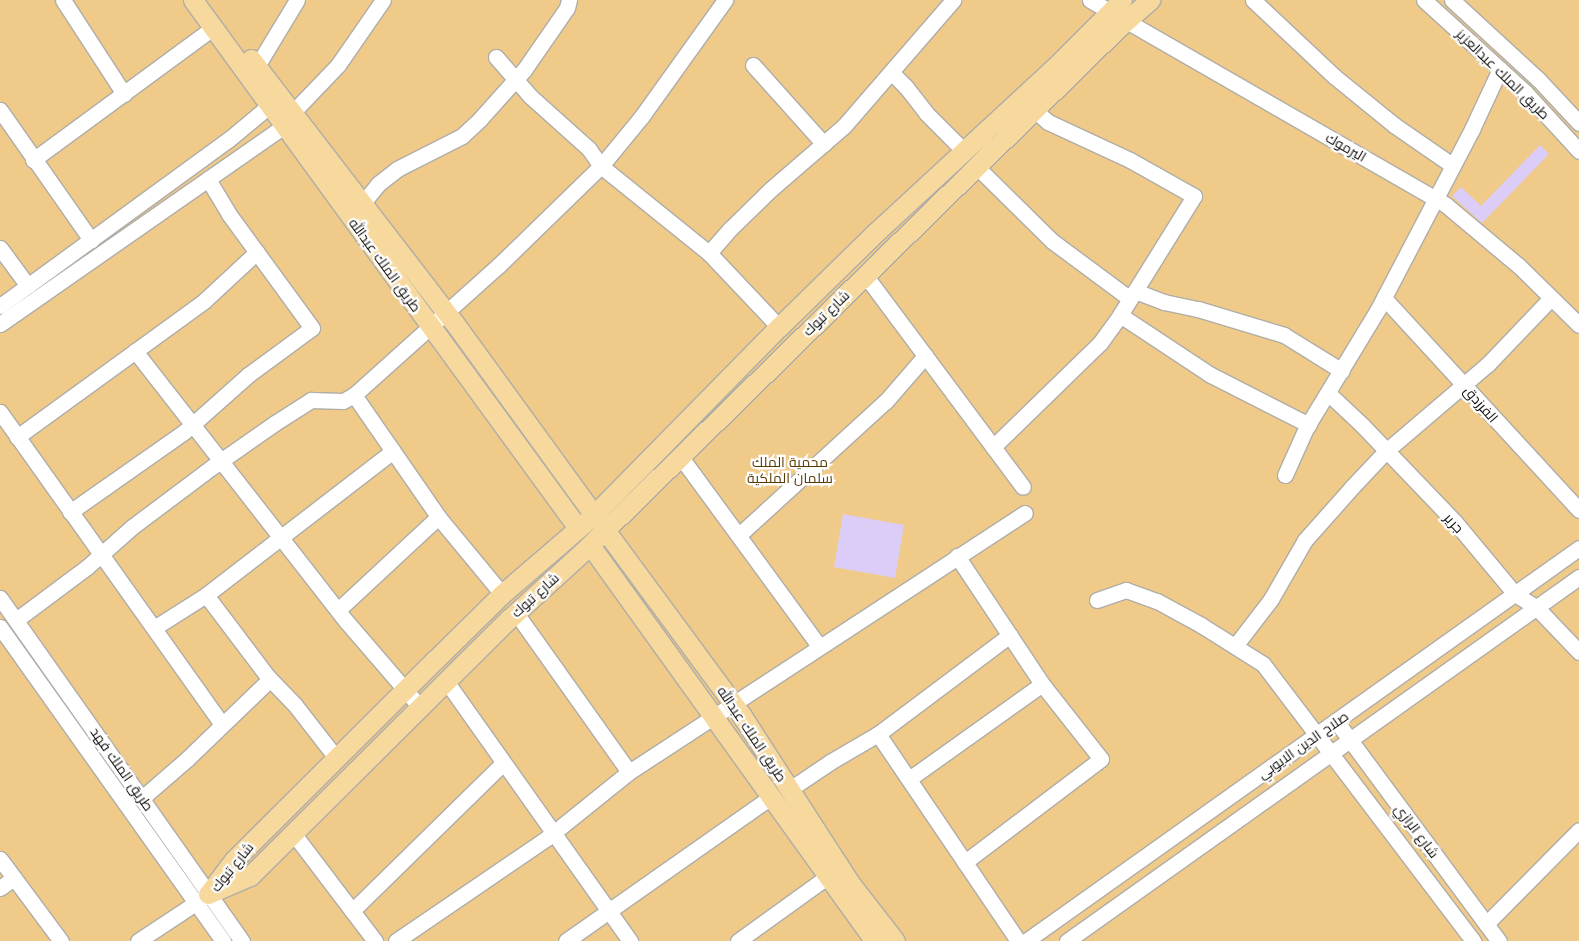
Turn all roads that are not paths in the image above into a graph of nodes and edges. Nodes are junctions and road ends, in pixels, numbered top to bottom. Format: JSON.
{"nodes":[{"id":1,"x":63,"y":0,"type":"edge"},
{"id":2,"x":193,"y":0,"type":"edge"},
{"id":3,"x":207,"y":0,"type":"edge"},
{"id":4,"x":297,"y":0,"type":"edge"},
{"id":5,"x":383,"y":0,"type":"edge"},
{"id":6,"x":569,"y":0,"type":"edge"},
{"id":7,"x":725,"y":0,"type":"edge"},
{"id":8,"x":953,"y":0,"type":"edge"},
{"id":9,"x":1090,"y":0,"type":"edge"},
{"id":10,"x":1150,"y":0,"type":"edge"},
{"id":11,"x":1253,"y":0,"type":"edge"},
{"id":12,"x":1424,"y":0,"type":"edge"},
{"id":13,"x":1452,"y":0,"type":"edge"},
{"id":14,"x":1116,"y":6,"type":"edge"},
{"id":15,"x":1127,"y":20,"type":"junction"},
{"id":16,"x":214,"y":27,"type":"junction"},
{"id":17,"x":496,"y":57,"type":"dead end"},
{"id":18,"x":753,"y":65,"type":"dead end"},
{"id":19,"x":256,"y":66,"type":"junction"},
{"id":20,"x":1500,"y":69,"type":"junction"},
{"id":21,"x":891,"y":72,"type":"junction"},
{"id":22,"x":515,"y":80,"type":"junction"},
{"id":23,"x":124,"y":94,"type":"junction"},
{"id":24,"x":269,"y":106,"type":"junction"},
{"id":25,"x":0,"y":110,"type":"edge"},
{"id":26,"x":1034,"y":110,"type":"junction"},
{"id":27,"x":288,"y":120,"type":"junction"},
{"id":28,"x":1579,"y":123,"type":"edge"},
{"id":29,"x":824,"y":144,"type":"junction"},
{"id":30,"x":1579,"y":151,"type":"edge"},
{"id":31,"x":965,"y":152,"type":"junction"},
{"id":32,"x":33,"y":160,"type":"junction"},
{"id":33,"x":1452,"y":165,"type":"junction"},
{"id":34,"x":601,"y":166,"type":"junction"},
{"id":35,"x":978,"y":167,"type":"junction"},
{"id":36,"x":208,"y":179,"type":"junction"},
{"id":37,"x":1434,"y":198,"type":"junction"},
{"id":38,"x":362,"y":204,"type":"junction"},
{"id":39,"x":91,"y":240,"type":"junction"},
{"id":40,"x":0,"y":248,"type":"edge"},
{"id":41,"x":257,"y":252,"type":"junction"},
{"id":42,"x":709,"y":253,"type":"junction"},
{"id":43,"x":865,"y":275,"type":"junction"},
{"id":44,"x":28,"y":286,"type":"junction"},
{"id":45,"x":1133,"y":295,"type":"junction"},
{"id":46,"x":1384,"y":298,"type":"junction"},
{"id":47,"x":1551,"y":298,"type":"junction"},
{"id":48,"x":0,"y":306,"type":"edge"},
{"id":49,"x":447,"y":313,"type":"junction"},
{"id":50,"x":1120,"y":316,"type":"junction"},
{"id":51,"x":0,"y":324,"type":"edge"},
{"id":52,"x":1579,"y":325,"type":"edge"},
{"id":53,"x":430,"y":326,"type":"junction"},
{"id":54,"x":779,"y":327,"type":"junction"},
{"id":55,"x":135,"y":351,"type":"junction"},
{"id":56,"x":925,"y":356,"type":"junction"},
{"id":57,"x":1342,"y":371,"type":"junction"},
{"id":58,"x":1465,"y":384,"type":"junction"},
{"id":59,"x":1329,"y":394,"type":"junction"},
{"id":60,"x":354,"y":395,"type":"junction"},
{"id":61,"x":0,"y":412,"type":"edge"},
{"id":62,"x":192,"y":424,"type":"junction"},
{"id":63,"x":1308,"y":425,"type":"junction"},
{"id":64,"x":17,"y":437,"type":"junction"},
{"id":65,"x":993,"y":446,"type":"junction"},
{"id":66,"x":393,"y":451,"type":"junction"},
{"id":67,"x":1386,"y":451,"type":"junction"},
{"id":68,"x":680,"y":456,"type":"junction"},
{"id":69,"x":220,"y":461,"type":"junction"},
{"id":70,"x":1285,"y":475,"type":"dead end"},
{"id":71,"x":1023,"y":487,"type":"dead end"},
{"id":72,"x":1579,"y":510,"type":"edge"},
{"id":73,"x":70,"y":512,"type":"junction"},
{"id":74,"x":1025,"y":513,"type":"dead end"},
{"id":75,"x":438,"y":517,"type":"junction"},
{"id":76,"x":600,"y":523,"type":"junction"},
{"id":77,"x":578,"y":528,"type":"junction"},
{"id":78,"x":739,"y":535,"type":"junction"},
{"id":79,"x":282,"y":538,"type":"junction"},
{"id":80,"x":590,"y":545,"type":"junction"},
{"id":81,"x":1579,"y":548,"type":"edge"},
{"id":82,"x":101,"y":554,"type":"junction"},
{"id":83,"x":956,"y":556,"type":"junction"},
{"id":84,"x":1579,"y":577,"type":"edge"},
{"id":85,"x":206,"y":594,"type":"junction"},
{"id":86,"x":502,"y":594,"type":"junction"},
{"id":87,"x":1515,"y":594,"type":"junction"},
{"id":88,"x":0,"y":598,"type":"edge"},
{"id":89,"x":1097,"y":600,"type":"dead end"},
{"id":90,"x":1537,"y":608,"type":"junction"},
{"id":91,"x":338,"y":610,"type":"junction"},
{"id":92,"x":516,"y":613,"type":"junction"},
{"id":93,"x":16,"y":620,"type":"junction"},
{"id":94,"x":0,"y":627,"type":"edge"},
{"id":95,"x":154,"y":628,"type":"junction"},
{"id":96,"x":1010,"y":634,"type":"junction"},
{"id":97,"x":819,"y":646,"type":"junction"},
{"id":98,"x":1236,"y":646,"type":"junction"},
{"id":99,"x":1579,"y":652,"type":"edge"},
{"id":100,"x":270,"y":679,"type":"junction"},
{"id":101,"x":446,"y":681,"type":"junction"},
{"id":102,"x":1042,"y":684,"type":"junction"},
{"id":103,"x":405,"y":690,"type":"junction"},
{"id":104,"x":734,"y":705,"type":"junction"},
{"id":105,"x":420,"y":707,"type":"junction"},
{"id":106,"x":713,"y":717,"type":"junction"},
{"id":107,"x":1336,"y":721,"type":"junction"},
{"id":108,"x":222,"y":724,"type":"junction"},
{"id":109,"x":878,"y":734,"type":"junction"},
{"id":110,"x":1317,"y":736,"type":"junction"},
{"id":111,"x":1351,"y":741,"type":"junction"},
{"id":112,"x":1331,"y":755,"type":"junction"},
{"id":113,"x":337,"y":758,"type":"junction"},
{"id":114,"x":504,"y":763,"type":"junction"},
{"id":115,"x":628,"y":772,"type":"junction"},
{"id":116,"x":909,"y":780,"type":"junction"},
{"id":117,"x":790,"y":789,"type":"junction"},
{"id":118,"x":771,"y":797,"type":"junction"},
{"id":119,"x":142,"y":798,"type":"junction"},
{"id":120,"x":1579,"y":830,"type":"edge"},
{"id":121,"x":553,"y":833,"type":"junction"},
{"id":122,"x":293,"y":834,"type":"junction"},
{"id":123,"x":0,"y":859,"type":"edge"},
{"id":124,"x":965,"y":862,"type":"junction"},
{"id":125,"x":828,"y":876,"type":"junction"},
{"id":126,"x":14,"y":878,"type":"junction"},
{"id":127,"x":0,"y":888,"type":"edge"},
{"id":128,"x":202,"y":899,"type":"junction"},
{"id":129,"x":608,"y":910,"type":"junction"},
{"id":130,"x":352,"y":911,"type":"junction"},
{"id":131,"x":1486,"y":924,"type":"junction"},
{"id":132,"x":748,"y":938,"type":"edge"},
{"id":133,"x":61,"y":941,"type":"edge"},
{"id":134,"x":138,"y":941,"type":"edge"},
{"id":135,"x":223,"y":941,"type":"edge"},
{"id":136,"x":242,"y":941,"type":"edge"},
{"id":137,"x":375,"y":941,"type":"edge"},
{"id":138,"x":396,"y":941,"type":"edge"},
{"id":139,"x":566,"y":941,"type":"edge"},
{"id":140,"x":630,"y":941,"type":"edge"},
{"id":141,"x":875,"y":941,"type":"edge"},
{"id":142,"x":894,"y":941,"type":"edge"},
{"id":143,"x":1018,"y":941,"type":"edge"},
{"id":144,"x":1026,"y":941,"type":"edge"},
{"id":145,"x":1067,"y":941,"type":"edge"},
{"id":146,"x":1473,"y":941,"type":"edge"},
{"id":147,"x":1499,"y":941,"type":"edge"}],
"edges":[{"from":1,"to":23,"type":"street"},
{"from":2,"to":16,"type":"main road","name":"طريق الملك عبدالله"},
{"from":3,"to":19,"type":"main road","name":"طريق الملك عبدالله"},
{"from":4,"to":19,"type":"street"},
{"from":5,"to":27,"type":"street"},
{"from":6,"to":22,"type":"street"},
{"from":7,"to":34,"type":"street"},
{"from":8,"to":21,"type":"street"},
{"from":9,"to":14,"type":"street","name":"اليرموك"},
{"from":10,"to":15,"type":"main road","name":"شارع تبوك"},
{"from":11,"to":33,"type":"street"},
{"from":12,"to":20,"type":"street","name":"طريق الملك عبدالعزيز"},
{"from":13,"to":28,"type":"street","name":"طريق الملك عبدالعزيز"},
{"from":14,"to":15,"type":"street","name":"اليرموك"},
{"from":14,"to":31,"type":"main road","name":"شارع تبوك"},
{"from":15,"to":26,"type":"main road","name":"شارع تبوك"},
{"from":15,"to":37,"type":"street","name":"اليرموك"},
{"from":16,"to":23,"type":"street"},
{"from":16,"to":24,"type":"main road","name":"طريق الملك عبدالله"},
{"from":17,"to":22,"type":"street"},
{"from":18,"to":29,"type":"street"},
{"from":19,"to":27,"type":"main road","name":"طريق الملك عبدالله"},
{"from":20,"to":30,"type":"street","name":"طريق الملك عبدالعزيز"},
{"from":20,"to":33,"type":"street"},
{"from":21,"to":29,"type":"street"},
{"from":21,"to":31,"type":"street"},
{"from":22,"to":34,"type":"street"},
{"from":22,"to":38,"type":"street"},
{"from":23,"to":32,"type":"street"},
{"from":24,"to":27,"type":"main road","name":"طريق الملك عبدالله"},
{"from":24,"to":39,"type":"street"},
{"from":25,"to":32,"type":"street"},
{"from":26,"to":35,"type":"main road","name":"شارع تبوك"},
{"from":26,"to":45,"type":"street"},
{"from":27,"to":36,"type":"street"},
{"from":27,"to":38,"type":"main road","name":"طريق الملك عبدالله"},
{"from":27,"to":53,"type":"main road","name":"طريق الملك عبدالله"},
{"from":29,"to":42,"type":"street"},
{"from":31,"to":54,"type":"main road","name":"شارع تبوك"},
{"from":32,"to":39,"type":"street"},
{"from":33,"to":37,"type":"street"},
{"from":34,"to":42,"type":"street"},
{"from":34,"to":49,"type":"street"},
{"from":35,"to":43,"type":"main road","name":"شارع تبوك"},
{"from":35,"to":45,"type":"street"},
{"from":36,"to":41,"type":"street"},
{"from":36,"to":51,"type":"street"},
{"from":37,"to":46,"type":"street"},
{"from":37,"to":47,"type":"street","name":"اليرموك"},
{"from":38,"to":49,"type":"main road","name":"طريق الملك عبدالله"},
{"from":39,"to":44,"type":"street"},
{"from":40,"to":44,"type":"street"},
{"from":41,"to":55,"type":"street"},
{"from":41,"to":62,"type":"street"},
{"from":42,"to":54,"type":"street"},
{"from":43,"to":56,"type":"street"},
{"from":43,"to":68,"type":"main road","name":"شارع تبوك"},
{"from":44,"to":48,"type":"street"},
{"from":45,"to":50,"type":"street"},
{"from":45,"to":57,"type":"street"},
{"from":46,"to":57,"type":"street"},
{"from":46,"to":58,"type":"street","name":"الفرزدق"},
{"from":47,"to":52,"type":"street","name":"اليرموك"},
{"from":47,"to":58,"type":"street"},
{"from":49,"to":53,"type":"street"},
{"from":49,"to":76,"type":"main road","name":"طريق الملك عبدالله"},
{"from":50,"to":63,"type":"street"},
{"from":50,"to":65,"type":"street"},
{"from":53,"to":60,"type":"street"},
{"from":53,"to":77,"type":"main road","name":"طريق الملك عبدالله"},
{"from":54,"to":76,"type":"main road","name":"شارع تبوك"},
{"from":55,"to":62,"type":"street"},
{"from":55,"to":64,"type":"street"},
{"from":56,"to":65,"type":"street"},
{"from":56,"to":78,"type":"street"},
{"from":57,"to":59,"type":"street"},
{"from":58,"to":67,"type":"street"},
{"from":58,"to":72,"type":"street","name":"الفرزدق"},
{"from":59,"to":63,"type":"street"},
{"from":59,"to":67,"type":"street","name":"جرير"},
{"from":60,"to":66,"type":"street"},
{"from":60,"to":69,"type":"street"},
{"from":61,"to":64,"type":"street"},
{"from":62,"to":69,"type":"street"},
{"from":62,"to":73,"type":"street"},
{"from":63,"to":70,"type":"street"},
{"from":64,"to":73,"type":"street"},
{"from":65,"to":71,"type":"street"},
{"from":66,"to":75,"type":"street"},
{"from":66,"to":79,"type":"street"},
{"from":67,"to":87,"type":"street","name":"جرير"},
{"from":67,"to":98,"type":"street"},
{"from":68,"to":76,"type":"main road","name":"شارع تبوك"},
{"from":68,"to":78,"type":"street"},
{"from":69,"to":79,"type":"street"},
{"from":69,"to":82,"type":"street"},
{"from":73,"to":82,"type":"street"},
{"from":74,"to":83,"type":"street"},
{"from":75,"to":86,"type":"street"},
{"from":75,"to":91,"type":"street"},
{"from":76,"to":77,"type":"main road","name":"شارع تبوك"},
{"from":76,"to":80,"type":"main road","name":"شارع تبوك"},
{"from":76,"to":104,"type":"main road","name":"طريق الملك عبدالله"},
{"from":77,"to":86,"type":"main road","name":"شارع تبوك"},
{"from":78,"to":97,"type":"street"},
{"from":79,"to":85,"type":"street"},
{"from":79,"to":91,"type":"street"},
{"from":80,"to":92,"type":"main road","name":"شارع تبوك"},
{"from":80,"to":106,"type":"main road","name":"طريق الملك عبدالله"},
{"from":81,"to":87,"type":"street","name":"صلاح الدين الايوبي"},
{"from":82,"to":93,"type":"street"},
{"from":82,"to":95,"type":"street"},
{"from":83,"to":96,"type":"street"},
{"from":83,"to":97,"type":"street"},
{"from":84,"to":90,"type":"street","name":"صلاح الدين الايوبي"},
{"from":85,"to":95,"type":"street"},
{"from":85,"to":100,"type":"street"},
{"from":86,"to":103,"type":"main road","name":"شارع تبوك"},
{"from":87,"to":90,"type":"street","name":"جرير"},
{"from":87,"to":107,"type":"street","name":"صلاح الدين الايوبي"},
{"from":88,"to":93,"type":"street","name":"طريق الملك فهد"},
{"from":89,"to":98,"type":"street","name":"شارع الرازي"},
{"from":90,"to":99,"type":"street","name":"جرير"},
{"from":90,"to":111,"type":"street","name":"صلاح الدين الايوبي"},
{"from":91,"to":103,"type":"street"},
{"from":92,"to":101,"type":"main road","name":"شارع تبوك"},
{"from":92,"to":115,"type":"street"},
{"from":93,"to":119,"type":"street","name":"طريق الملك فهد"},
{"from":94,"to":128,"type":"street","name":"طريق الملك فهد"},
{"from":95,"to":108,"type":"street"},
{"from":96,"to":102,"type":"street"},
{"from":96,"to":109,"type":"street"},
{"from":97,"to":104,"type":"street"},
{"from":98,"to":110,"type":"street","name":"شارع الرازي"},
{"from":100,"to":108,"type":"street"},
{"from":100,"to":113,"type":"street"},
{"from":101,"to":105,"type":"main road","name":"شارع تبوك"},
{"from":101,"to":114,"type":"street"},
{"from":102,"to":116,"type":"street"},
{"from":102,"to":124,"type":"street"},
{"from":103,"to":105,"type":"street"},
{"from":103,"to":113,"type":"main road","name":"شارع تبوك"},
{"from":104,"to":106,"type":"street"},
{"from":104,"to":117,"type":"main road","name":"طريق الملك عبدالله"},
{"from":105,"to":122,"type":"main road","name":"شارع تبوك"},
{"from":106,"to":115,"type":"street"},
{"from":106,"to":118,"type":"main road","name":"طريق الملك عبدالله"},
{"from":107,"to":110,"type":"street","name":"صلاح الدين الايوبي"},
{"from":107,"to":111,"type":"street","name":"شارع الرازي"},
{"from":108,"to":119,"type":"street"},
{"from":109,"to":116,"type":"street"},
{"from":109,"to":117,"type":"street"},
{"from":110,"to":112,"type":"street","name":"شارع الرازي"},
{"from":110,"to":144,"type":"street","name":"صلاح الدين الايوبي"},
{"from":111,"to":112,"type":"street","name":"صلاح الدين الايوبي"},
{"from":111,"to":131,"type":"street","name":"شارع الرازي"},
{"from":112,"to":145,"type":"street","name":"صلاح الدين الايوبي"},
{"from":112,"to":146,"type":"street","name":"شارع الرازي"},
{"from":113,"to":128,"type":"main road","name":"شارع تبوك"},
{"from":114,"to":121,"type":"street"},
{"from":114,"to":130,"type":"street"},
{"from":115,"to":121,"type":"street"},
{"from":116,"to":124,"type":"street"},
{"from":117,"to":142,"type":"main road","name":"طريق الملك عبدالله"},
{"from":118,"to":125,"type":"main road","name":"طريق الملك عبدالله"},
{"from":118,"to":129,"type":"street"},
{"from":119,"to":128,"type":"street","name":"طريق الملك فهد"},
{"from":120,"to":131,"type":"street"},
{"from":121,"to":129,"type":"street"},
{"from":121,"to":138,"type":"street"},
{"from":122,"to":128,"type":"main road","name":"شارع تبوك"},
{"from":122,"to":130,"type":"street"},
{"from":123,"to":126,"type":"street"},
{"from":124,"to":143,"type":"street"},
{"from":125,"to":132,"type":"street"},
{"from":125,"to":141,"type":"main road","name":"طريق الملك عبدالله"},
{"from":126,"to":127,"type":"street"},
{"from":126,"to":133,"type":"street"},
{"from":128,"to":134,"type":"street"},
{"from":128,"to":135,"type":"street","name":"طريق الملك فهد"},
{"from":128,"to":136,"type":"street","name":"طريق الملك فهد"},
{"from":129,"to":139,"type":"street"},
{"from":129,"to":140,"type":"street"},
{"from":130,"to":137,"type":"street"},
{"from":131,"to":147,"type":"street","name":"شارع الرازي"}]}
